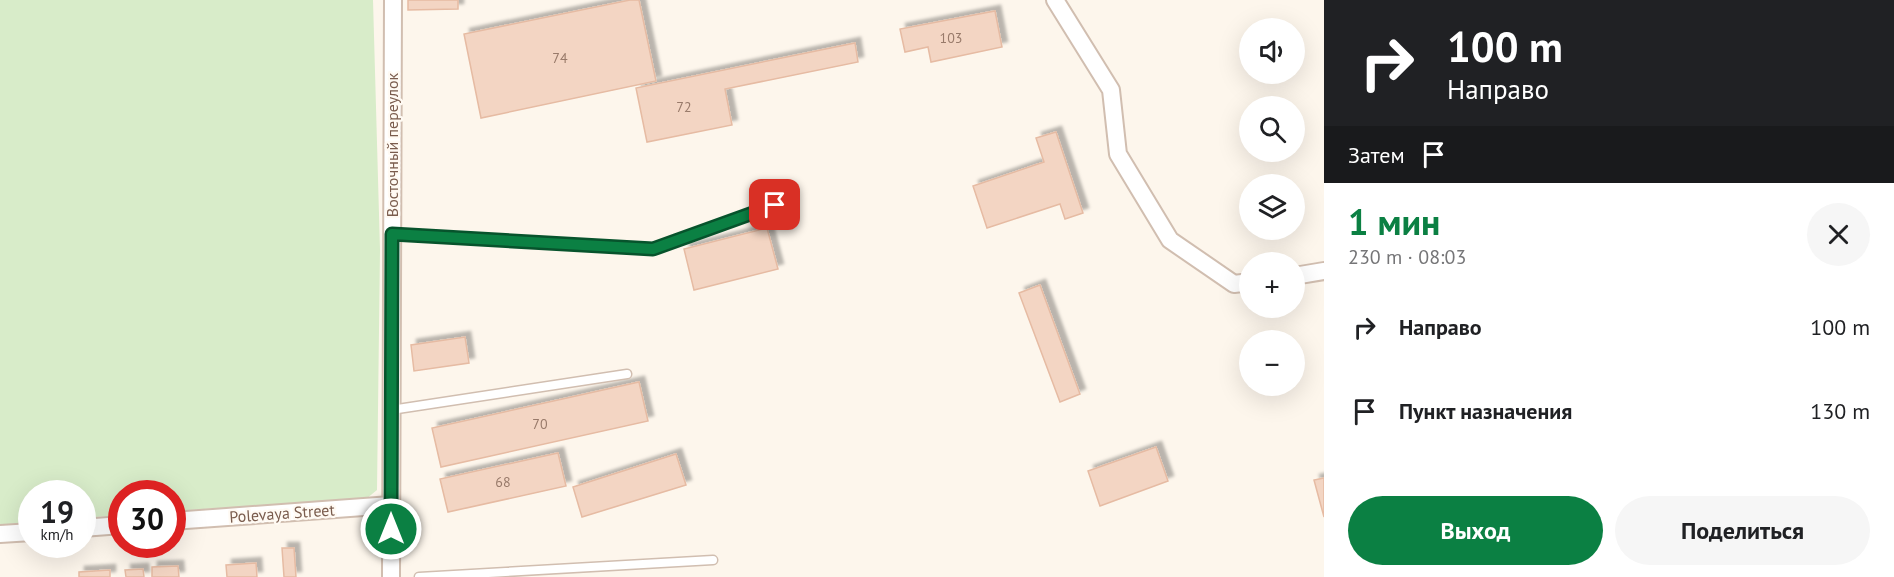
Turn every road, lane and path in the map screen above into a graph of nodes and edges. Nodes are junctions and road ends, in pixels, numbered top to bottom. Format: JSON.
{"nodes":[{"id":1,"x":393,"y":0,"type":"edge"},
{"id":2,"x":1055,"y":0,"type":"edge"},
{"id":3,"x":775,"y":205,"type":"dead end"},
{"id":4,"x":392,"y":234,"type":"junction"},
{"id":5,"x":1324,"y":271,"type":"edge"},
{"id":6,"x":1305,"y":274,"type":"edge"},
{"id":7,"x":1239,"y":281,"type":"edge"},
{"id":8,"x":627,"y":374,"type":"dead end"},
{"id":9,"x":391,"y":410,"type":"junction"},
{"id":10,"x":391,"y":505,"type":"junction"},
{"id":11,"x":186,"y":520,"type":"edge"},
{"id":12,"x":18,"y":533,"type":"edge"},
{"id":13,"x":0,"y":534,"type":"edge"},
{"id":14,"x":713,"y":560,"type":"dead end"},
{"id":15,"x":391,"y":577,"type":"edge"},
{"id":16,"x":419,"y":577,"type":"edge"}],
"edges":[{"from":1,"to":4,"type":"street","name":"Восточный переулок"},
{"from":2,"to":7,"type":"street"},
{"from":3,"to":4,"type":"lane"},
{"from":4,"to":9,"type":"street","name":"Восточный переулок"},
{"from":5,"to":6,"type":"street"},
{"from":8,"to":9,"type":"lane"},
{"from":9,"to":10,"type":"street","name":"Восточный переулок"},
{"from":10,"to":11,"type":"street","name":"Polevaya Street"},
{"from":10,"to":15,"type":"street","name":"Восточный переулок"},
{"from":12,"to":13,"type":"street"},
{"from":14,"to":16,"type":"lane"}]}
